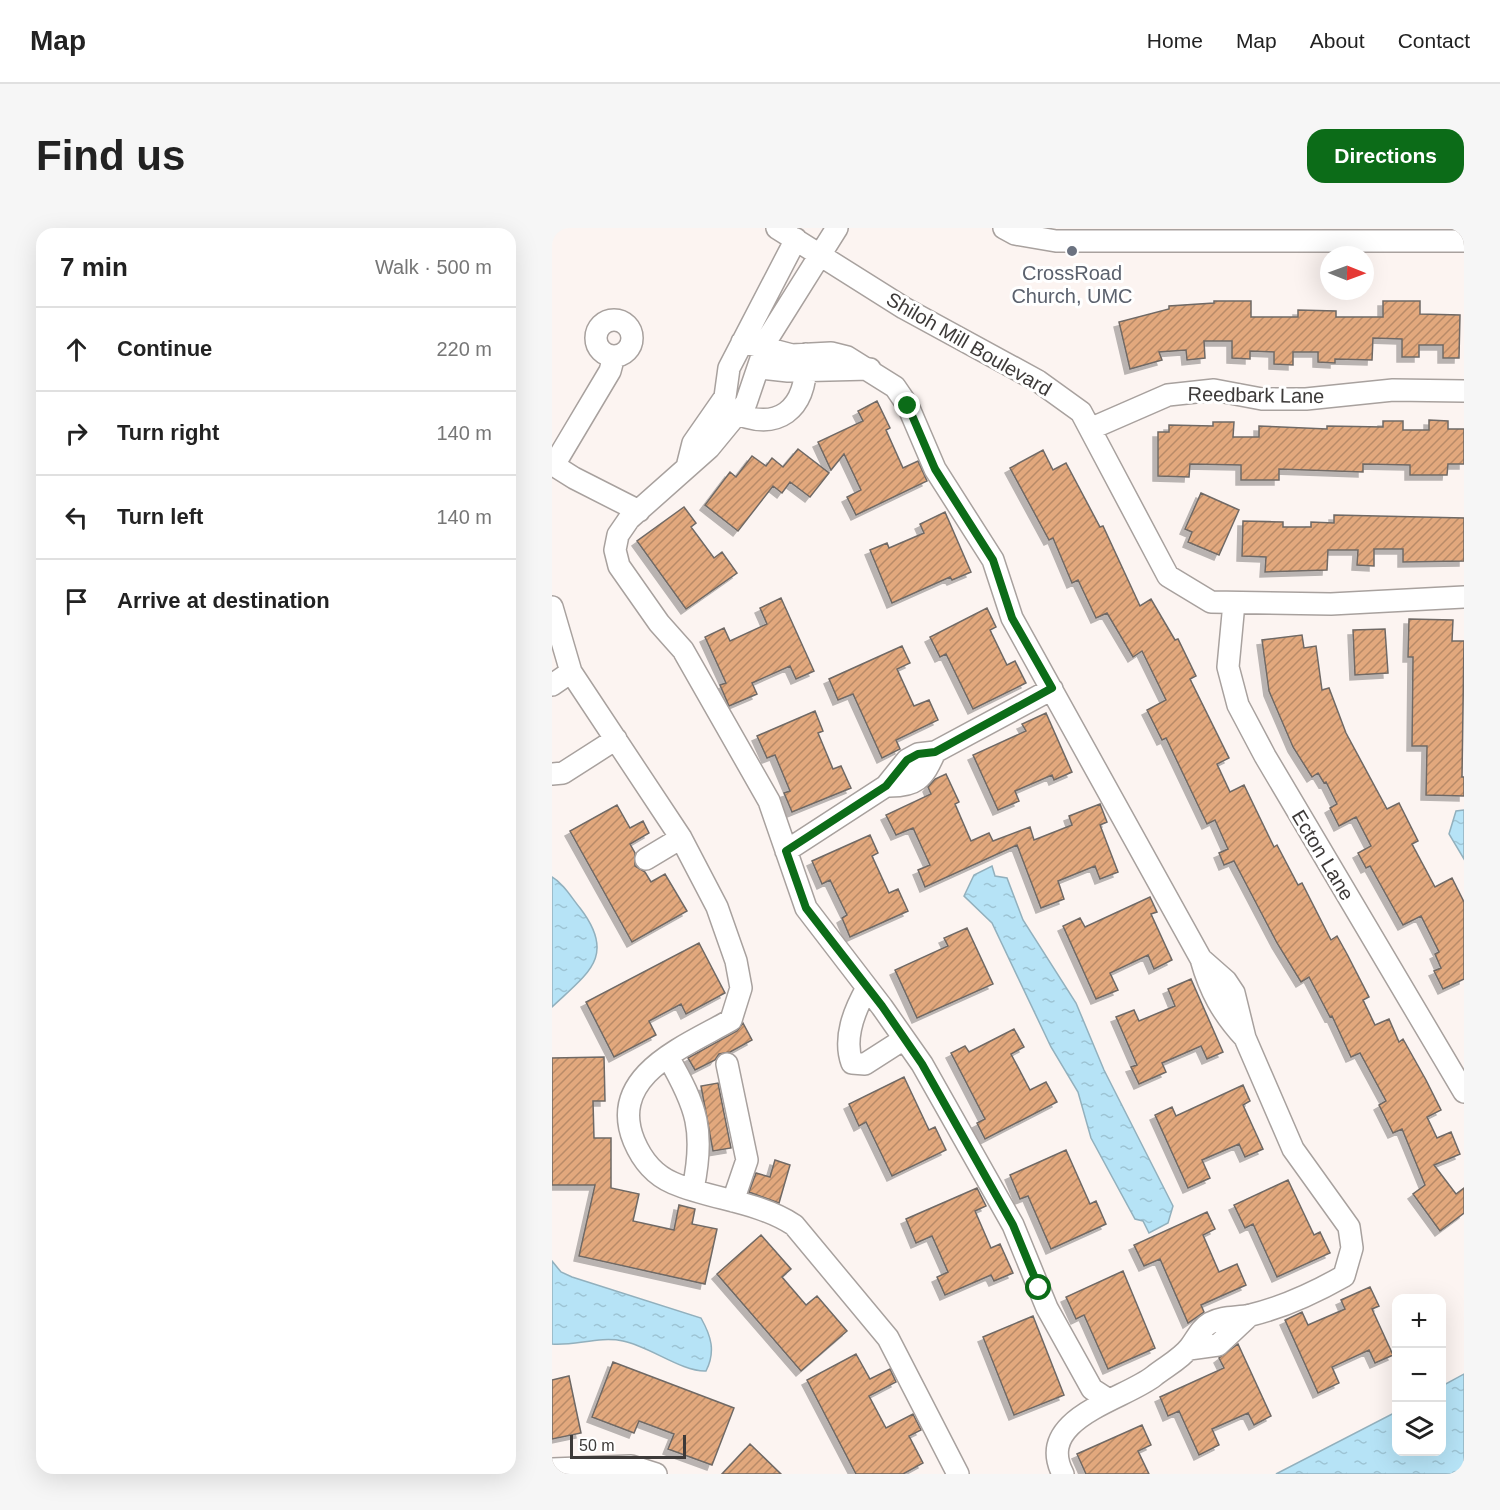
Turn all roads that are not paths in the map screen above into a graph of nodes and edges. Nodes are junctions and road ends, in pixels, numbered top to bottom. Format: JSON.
{"nodes":[{"id":1,"x":837,"y":228,"type":"edge"},
{"id":2,"x":1004,"y":228,"type":"edge"},
{"id":3,"x":793,"y":233,"type":"edge"},
{"id":4,"x":1271,"y":235,"type":"edge"},
{"id":5,"x":1464,"y":241,"type":"edge"},
{"id":6,"x":819,"y":253,"type":"junction"},
{"id":7,"x":742,"y":342,"type":"junction"},
{"id":8,"x":765,"y":348,"type":"junction"},
{"id":9,"x":614,"y":356,"type":"dead end"},
{"id":10,"x":807,"y":363,"type":"junction"},
{"id":11,"x":759,"y":368,"type":"junction"},
{"id":12,"x":1464,"y":391,"type":"edge"},
{"id":13,"x":729,"y":410,"type":"junction"},
{"id":14,"x":1090,"y":429,"type":"junction"},
{"id":15,"x":553,"y":464,"type":"edge"},
{"id":16,"x":639,"y":511,"type":"junction"},
{"id":17,"x":1464,"y":597,"type":"edge"},
{"id":18,"x":1234,"y":603,"type":"junction"},
{"id":19,"x":552,"y":607,"type":"edge"},
{"id":20,"x":571,"y":672,"type":"junction"},
{"id":21,"x":552,"y":685,"type":"edge"},
{"id":22,"x":1052,"y":688,"type":"junction"},
{"id":23,"x":616,"y":739,"type":"junction"},
{"id":24,"x":552,"y":774,"type":"edge"},
{"id":25,"x":681,"y":838,"type":"junction"},
{"id":26,"x":786,"y":851,"type":"junction"},
{"id":27,"x":646,"y":859,"type":"dead end"},
{"id":28,"x":867,"y":988,"type":"junction"},
{"id":29,"x":904,"y":1039,"type":"junction"},
{"id":30,"x":668,"y":1057,"type":"junction"},
{"id":31,"x":727,"y":1064,"type":"dead end"},
{"id":32,"x":1464,"y":1092,"type":"edge"},
{"id":33,"x":693,"y":1189,"type":"junction"},
{"id":34,"x":733,"y":1201,"type":"junction"},
{"id":35,"x":1109,"y":1400,"type":"junction"},
{"id":36,"x":552,"y":1469,"type":"edge"},
{"id":37,"x":646,"y":1472,"type":"edge"},
{"id":38,"x":958,"y":1474,"type":"edge"},
{"id":39,"x":1064,"y":1474,"type":"edge"}],
"edges":[{"from":1,"to":6,"type":"street"},
{"from":2,"to":4,"type":"street"},
{"from":3,"to":6,"type":"street","name":"Shiloh Mill Boulevard"},
{"from":3,"to":7,"type":"street"},
{"from":4,"to":5,"type":"street"},
{"from":6,"to":8,"type":"street"},
{"from":6,"to":14,"type":"street","name":"Shiloh Mill Boulevard"},
{"from":7,"to":8,"type":"street"},
{"from":7,"to":13,"type":"street"},
{"from":8,"to":10,"type":"street"},
{"from":8,"to":11,"type":"street"},
{"from":9,"to":15,"type":"street"},
{"from":10,"to":11,"type":"street"},
{"from":10,"to":13,"type":"street"},
{"from":10,"to":22,"type":"street"},
{"from":11,"to":13,"type":"street"},
{"from":12,"to":14,"type":"street","name":"Reedbark Lane"},
{"from":13,"to":16,"type":"street"},
{"from":14,"to":18,"type":"street","name":"Shiloh Mill Boulevard"},
{"from":15,"to":16,"type":"street"},
{"from":16,"to":26,"type":"street"},
{"from":17,"to":18,"type":"street","name":"Shiloh Mill Boulevard"},
{"from":18,"to":32,"type":"street","name":"Ecton Lane"},
{"from":19,"to":20,"type":"street"},
{"from":20,"to":21,"type":"street"},
{"from":20,"to":23,"type":"street"},
{"from":22,"to":26,"type":"street"},
{"from":22,"to":35,"type":"street"},
{"from":23,"to":24,"type":"street"},
{"from":23,"to":25,"type":"street"},
{"from":25,"to":27,"type":"street"},
{"from":25,"to":30,"type":"street"},
{"from":26,"to":28,"type":"street"},
{"from":28,"to":29,"type":"street"},
{"from":28,"to":29,"type":"street"},
{"from":29,"to":35,"type":"street"},
{"from":30,"to":33,"type":"street"},
{"from":30,"to":33,"type":"street"},
{"from":31,"to":34,"type":"street"},
{"from":33,"to":34,"type":"street"},
{"from":34,"to":38,"type":"street"},
{"from":35,"to":39,"type":"street"},
{"from":36,"to":37,"type":"street"}]}
